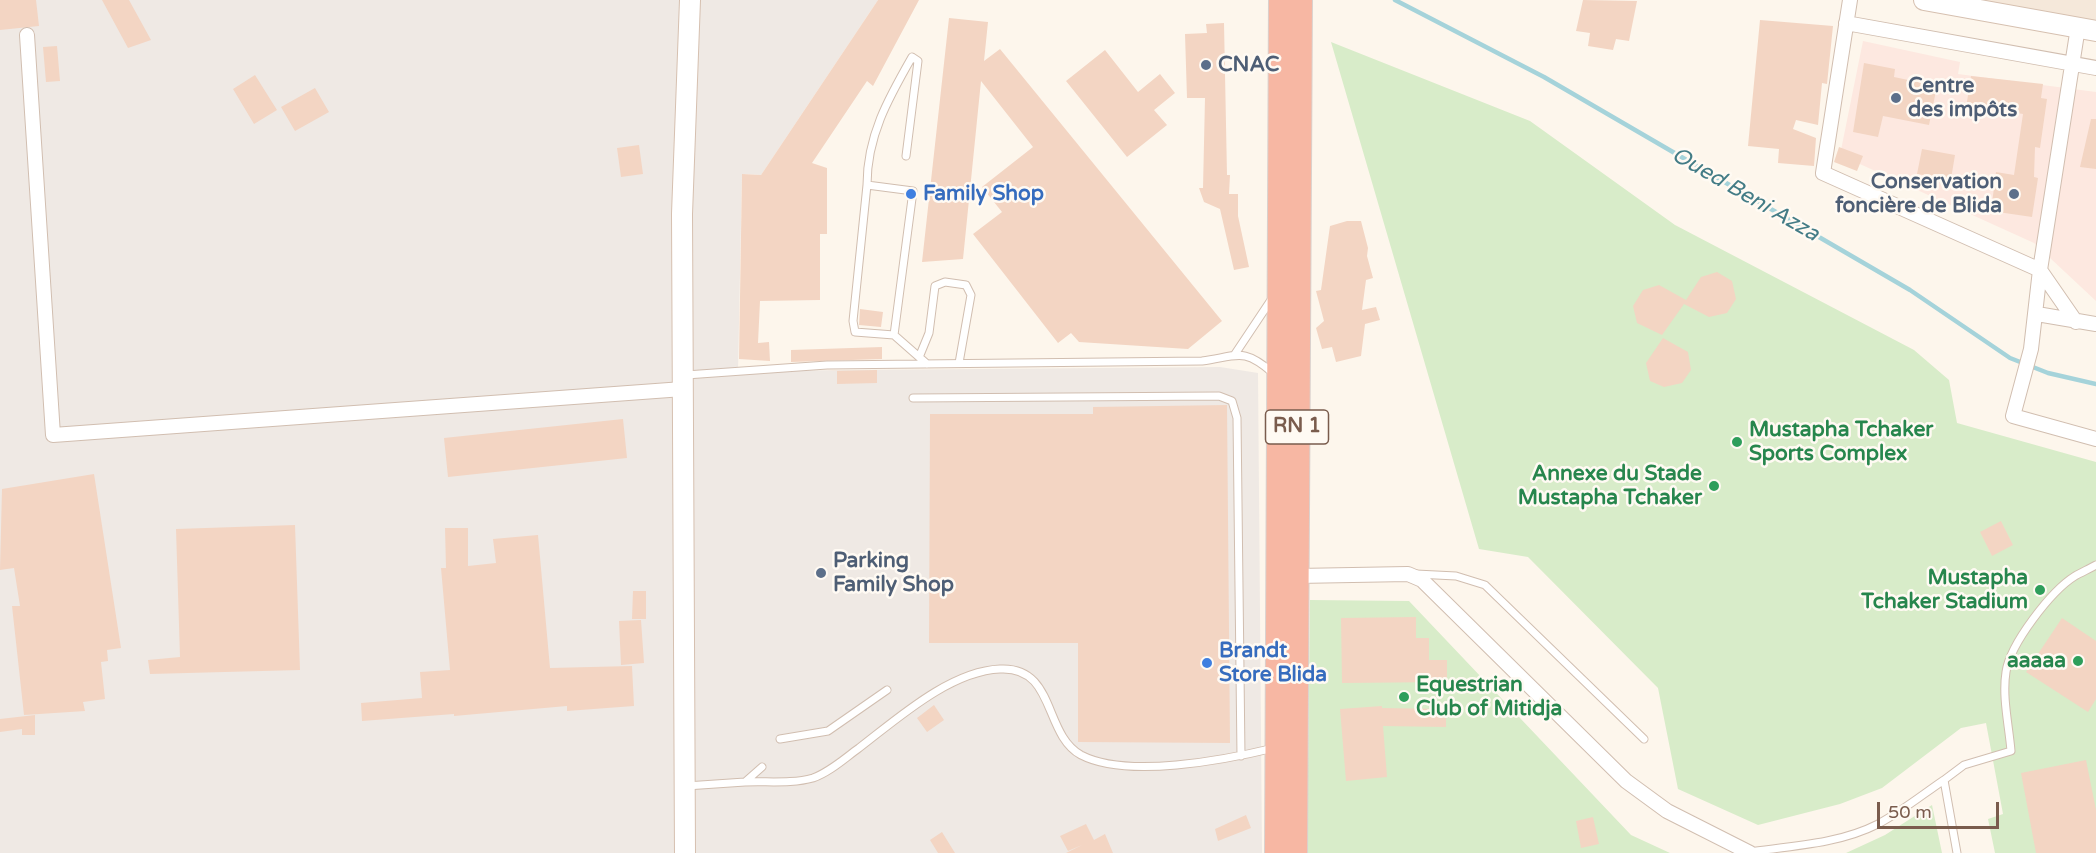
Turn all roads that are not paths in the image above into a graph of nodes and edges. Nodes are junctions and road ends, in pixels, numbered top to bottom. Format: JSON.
{"nodes":[{"id":1,"x":690,"y":0,"type":"edge"},
{"id":2,"x":1281,"y":0,"type":"edge"},
{"id":3,"x":1300,"y":0,"type":"edge"},
{"id":4,"x":1850,"y":0,"type":"edge"},
{"id":5,"x":1924,"y":0,"type":"edge"},
{"id":6,"x":1846,"y":23,"type":"junction"},
{"id":7,"x":2087,"y":29,"type":"edge"},
{"id":8,"x":27,"y":35,"type":"dead end"},
{"id":9,"x":2073,"y":64,"type":"junction"},
{"id":10,"x":2096,"y":68,"type":"edge"},
{"id":11,"x":906,"y":156,"type":"dead end"},
{"id":12,"x":867,"y":185,"type":"junction"},
{"id":13,"x":2040,"y":270,"type":"junction"},
{"id":14,"x":1279,"y":287,"type":"junction"},
{"id":15,"x":2037,"y":314,"type":"junction"},
{"id":16,"x":2076,"y":322,"type":"junction"},
{"id":17,"x":2096,"y":324,"type":"edge"},
{"id":18,"x":894,"y":335,"type":"junction"},
{"id":19,"x":1235,"y":354,"type":"junction"},
{"id":20,"x":920,"y":355,"type":"junction"},
{"id":21,"x":959,"y":363,"type":"junction"},
{"id":22,"x":927,"y":364,"type":"junction"},
{"id":23,"x":1279,"y":378,"type":"junction"},
{"id":24,"x":683,"y":382,"type":"junction"},
{"id":25,"x":913,"y":398,"type":"dead end"},
{"id":26,"x":2096,"y":439,"type":"edge"},
{"id":27,"x":2096,"y":565,"type":"edge"},
{"id":28,"x":1408,"y":574,"type":"junction"},
{"id":29,"x":1297,"y":576,"type":"junction"},
{"id":30,"x":887,"y":690,"type":"dead end"},
{"id":31,"x":780,"y":739,"type":"dead end"},
{"id":32,"x":1644,"y":739,"type":"dead end"},
{"id":33,"x":1278,"y":747,"type":"junction"},
{"id":34,"x":1241,"y":756,"type":"junction"},
{"id":35,"x":762,"y":767,"type":"dead end"},
{"id":36,"x":1944,"y":780,"type":"junction"},
{"id":37,"x":745,"y":782,"type":"junction"},
{"id":38,"x":685,"y":786,"type":"junction"},
{"id":39,"x":685,"y":853,"type":"edge"},
{"id":40,"x":1277,"y":853,"type":"edge"},
{"id":41,"x":1295,"y":853,"type":"edge"},
{"id":42,"x":1749,"y":853,"type":"edge"},
{"id":43,"x":1957,"y":853,"type":"edge"}],
"edges":[{"from":1,"to":24,"type":"street"},
{"from":2,"to":14,"type":"highway","number":"RN 1"},
{"from":3,"to":29,"type":"highway","number":"RN 1"},
{"from":4,"to":6,"type":"street"},
{"from":5,"to":7,"type":"street"},
{"from":6,"to":9,"type":"street"},
{"from":6,"to":13,"type":"street"},
{"from":7,"to":9,"type":"street"},
{"from":8,"to":24,"type":"street"},
{"from":9,"to":10,"type":"street"},
{"from":9,"to":13,"type":"street"},
{"from":11,"to":12,"type":"lane"},
{"from":12,"to":18,"type":"lane"},
{"from":12,"to":18,"type":"lane"},
{"from":13,"to":15,"type":"street"},
{"from":13,"to":16,"type":"street"},
{"from":14,"to":19,"type":"lane"},
{"from":14,"to":23,"type":"highway","number":"RN 1"},
{"from":15,"to":16,"type":"street"},
{"from":15,"to":26,"type":"street"},
{"from":16,"to":17,"type":"street"},
{"from":18,"to":20,"type":"lane"},
{"from":19,"to":21,"type":"lane"},
{"from":19,"to":23,"type":"lane"},
{"from":20,"to":21,"type":"lane"},
{"from":20,"to":22,"type":"lane"},
{"from":21,"to":22,"type":"lane"},
{"from":22,"to":24,"type":"lane"},
{"from":23,"to":33,"type":"highway","number":"RN 1"},
{"from":24,"to":38,"type":"street"},
{"from":25,"to":34,"type":"lane"},
{"from":27,"to":36,"type":"lane"},
{"from":28,"to":29,"type":"street"},
{"from":28,"to":32,"type":"lane"},
{"from":28,"to":42,"type":"street"},
{"from":29,"to":41,"type":"highway","number":"RN 1"},
{"from":30,"to":31,"type":"lane"},
{"from":33,"to":34,"type":"lane"},
{"from":33,"to":40,"type":"highway","number":"RN 1"},
{"from":34,"to":37,"type":"lane"},
{"from":35,"to":37,"type":"lane"},
{"from":36,"to":42,"type":"lane"},
{"from":36,"to":43,"type":"lane"},
{"from":37,"to":38,"type":"lane"},
{"from":38,"to":39,"type":"street"}]}
